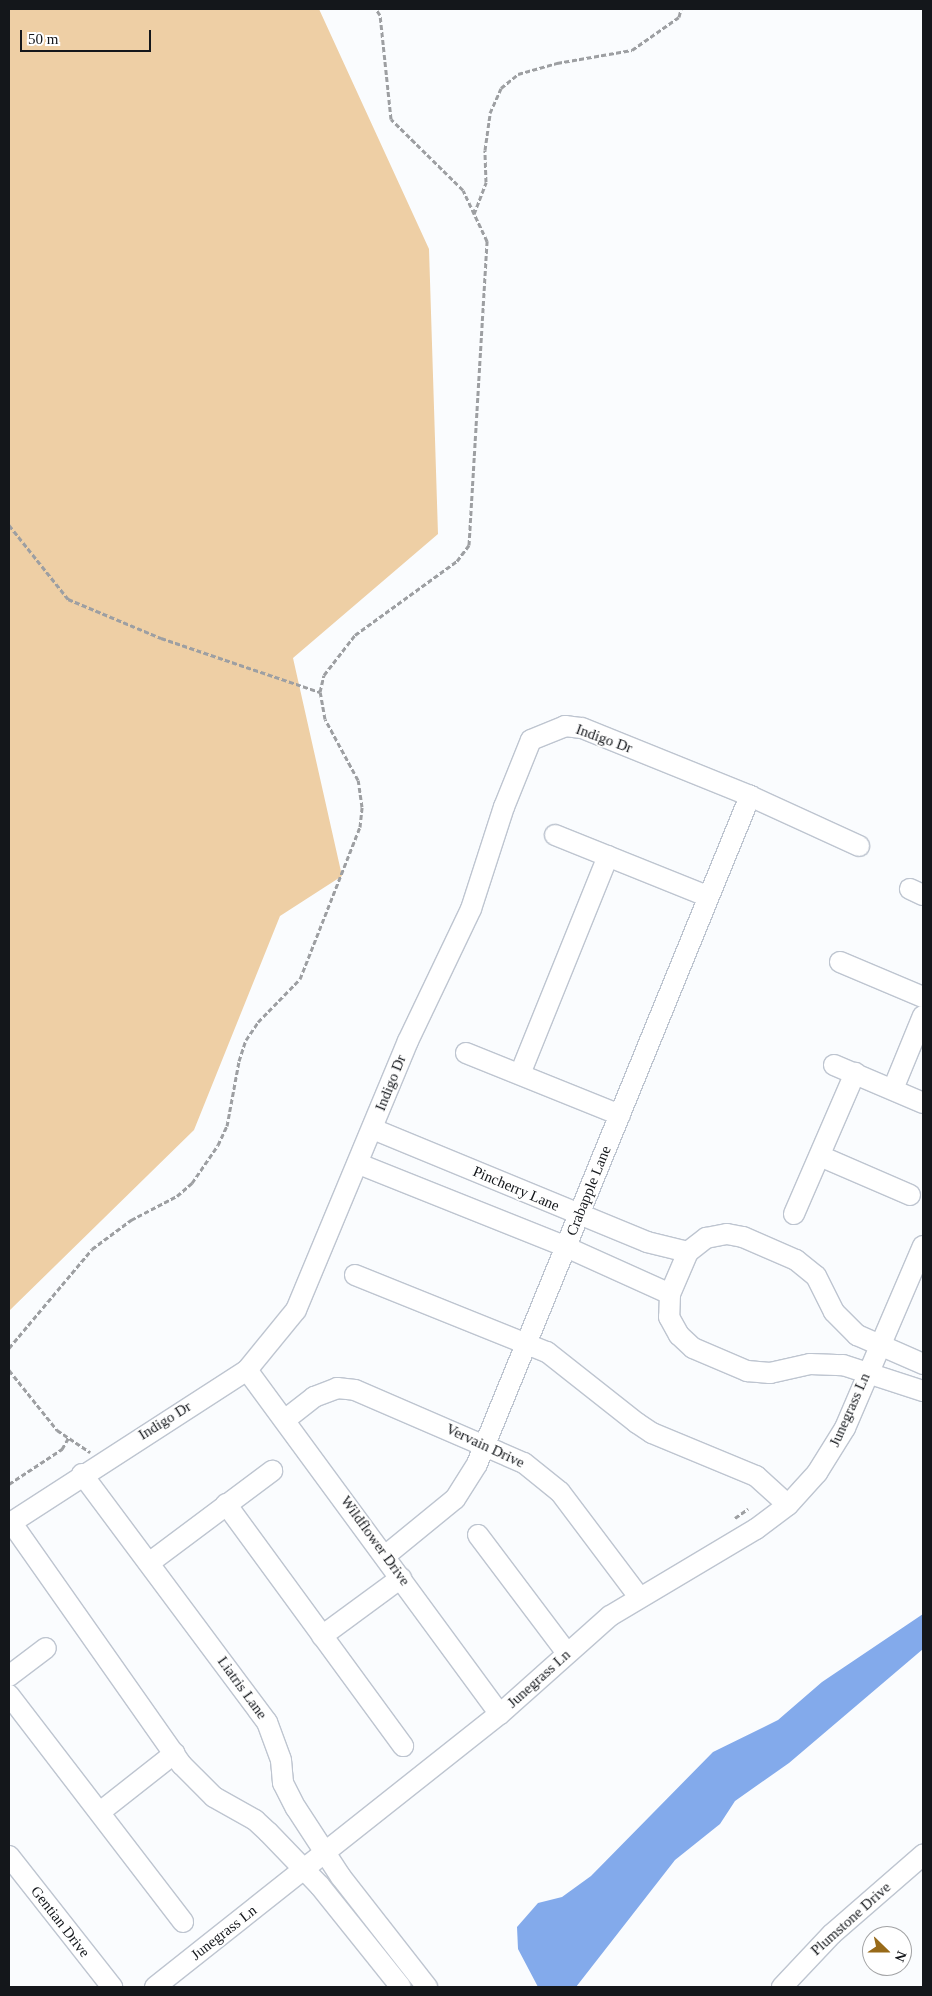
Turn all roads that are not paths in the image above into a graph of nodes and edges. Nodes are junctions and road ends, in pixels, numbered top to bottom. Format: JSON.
{"nodes":[{"id":1,"x":750,"y":796,"type":"junction"},
{"id":2,"x":555,"y":835,"type":"dead end"},
{"id":3,"x":859,"y":846,"type":"dead end"},
{"id":4,"x":608,"y":856,"type":"junction"},
{"id":5,"x":707,"y":896,"type":"junction"},
{"id":6,"x":840,"y":962,"type":"dead end"},
{"id":7,"x":923,"y":997,"type":"edge"},
{"id":8,"x":923,"y":1016,"type":"edge"},
{"id":9,"x":466,"y":1052,"type":"dead end"},
{"id":10,"x":834,"y":1065,"type":"dead end"},
{"id":11,"x":855,"y":1073,"type":"junction"},
{"id":12,"x":520,"y":1074,"type":"junction"},
{"id":13,"x":893,"y":1089,"type":"junction"},
{"id":14,"x":923,"y":1103,"type":"edge"},
{"id":15,"x":620,"y":1115,"type":"junction"},
{"id":16,"x":373,"y":1129,"type":"junction"},
{"id":17,"x":820,"y":1156,"type":"junction"},
{"id":18,"x":359,"y":1164,"type":"junction"},
{"id":19,"x":910,"y":1195,"type":"dead end"},
{"id":20,"x":794,"y":1214,"type":"dead end"},
{"id":21,"x":578,"y":1215,"type":"junction"},
{"id":22,"x":566,"y":1247,"type":"junction"},
{"id":23,"x":923,"y":1247,"type":"edge"},
{"id":24,"x":688,"y":1252,"type":"junction"},
{"id":25,"x":355,"y":1275,"type":"dead end"},
{"id":26,"x":670,"y":1294,"type":"junction"},
{"id":27,"x":527,"y":1344,"type":"junction"},
{"id":28,"x":880,"y":1344,"type":"junction"},
{"id":29,"x":923,"y":1364,"type":"edge"},
{"id":30,"x":247,"y":1370,"type":"junction"},
{"id":31,"x":868,"y":1372,"type":"junction"},
{"id":32,"x":923,"y":1391,"type":"edge"},
{"id":33,"x":286,"y":1419,"type":"junction"},
{"id":34,"x":486,"y":1444,"type":"junction"},
{"id":35,"x":272,"y":1470,"type":"dead end"},
{"id":36,"x":82,"y":1474,"type":"junction"},
{"id":37,"x":226,"y":1504,"type":"junction"},
{"id":38,"x":788,"y":1505,"type":"junction"},
{"id":39,"x":10,"y":1523,"type":"edge"},
{"id":40,"x":478,"y":1534,"type":"dead end"},
{"id":41,"x":385,"y":1556,"type":"junction"},
{"id":42,"x":149,"y":1563,"type":"junction"},
{"id":43,"x":401,"y":1578,"type":"junction"},
{"id":44,"x":639,"y":1597,"type":"junction"},
{"id":45,"x":322,"y":1636,"type":"junction"},
{"id":46,"x":46,"y":1648,"type":"dead end"},
{"id":47,"x":567,"y":1653,"type":"junction"},
{"id":48,"x":9,"y":1676,"type":"edge"},
{"id":49,"x":9,"y":1694,"type":"edge"},
{"id":50,"x":500,"y":1714,"type":"junction"},
{"id":51,"x":403,"y":1746,"type":"dead end"},
{"id":52,"x":176,"y":1753,"type":"junction"},
{"id":53,"x":100,"y":1812,"type":"junction"},
{"id":54,"x":326,"y":1854,"type":"junction"},
{"id":55,"x":923,"y":1855,"type":"edge"},
{"id":56,"x":9,"y":1856,"type":"edge"},
{"id":57,"x":304,"y":1870,"type":"junction"},
{"id":58,"x":183,"y":1922,"type":"dead end"},
{"id":59,"x":112,"y":1987,"type":"edge"},
{"id":60,"x":155,"y":1987,"type":"edge"},
{"id":61,"x":401,"y":1987,"type":"edge"},
{"id":62,"x":428,"y":1987,"type":"edge"},
{"id":63,"x":782,"y":1987,"type":"edge"}],
"edges":[{"from":1,"to":3,"type":"street","name":"Indigo Dr"},
{"from":1,"to":5,"type":"street","name":"Crabapple Lane"},
{"from":1,"to":16,"type":"street","name":"Indigo Dr"},
{"from":2,"to":4,"type":"street"},
{"from":4,"to":5,"type":"street"},
{"from":4,"to":12,"type":"street"},
{"from":5,"to":15,"type":"street","name":"Crabapple Lane"},
{"from":6,"to":7,"type":"street"},
{"from":8,"to":13,"type":"street"},
{"from":9,"to":12,"type":"street"},
{"from":10,"to":11,"type":"street"},
{"from":11,"to":13,"type":"street"},
{"from":11,"to":17,"type":"street"},
{"from":12,"to":15,"type":"street"},
{"from":13,"to":14,"type":"street"},
{"from":15,"to":21,"type":"street","name":"Crabapple Lane"},
{"from":16,"to":18,"type":"street","name":"Indigo Dr"},
{"from":16,"to":21,"type":"street","name":"Pincherry Lane"},
{"from":17,"to":19,"type":"street"},
{"from":17,"to":20,"type":"street"},
{"from":18,"to":22,"type":"street"},
{"from":18,"to":30,"type":"street","name":"Indigo Dr"},
{"from":21,"to":22,"type":"street","name":"Crabapple Lane"},
{"from":21,"to":24,"type":"street","name":"Pincherry Lane"},
{"from":22,"to":26,"type":"street"},
{"from":22,"to":27,"type":"street","name":"Crabapple Lane"},
{"from":23,"to":28,"type":"street","name":"Junegrass Ln"},
{"from":24,"to":26,"type":"street"},
{"from":24,"to":28,"type":"street"},
{"from":25,"to":27,"type":"street"},
{"from":26,"to":31,"type":"street"},
{"from":27,"to":34,"type":"street","name":"Crabapple Lane"},
{"from":27,"to":38,"type":"street"},
{"from":28,"to":29,"type":"street"},
{"from":28,"to":31,"type":"street","name":"Junegrass Ln"},
{"from":30,"to":33,"type":"street","name":"Wildflower Drive"},
{"from":30,"to":36,"type":"street","name":"Indigo Dr"},
{"from":31,"to":32,"type":"street"},
{"from":31,"to":38,"type":"street","name":"Junegrass Ln"},
{"from":33,"to":34,"type":"street","name":"Vervain Drive"},
{"from":33,"to":41,"type":"street","name":"Wildflower Drive"},
{"from":34,"to":41,"type":"street","name":"Crabapple Lane"},
{"from":34,"to":44,"type":"street","name":"Vervain Drive"},
{"from":35,"to":37,"type":"street"},
{"from":36,"to":39,"type":"street","name":"Indigo Dr"},
{"from":36,"to":42,"type":"street","name":"Liatris Lane"},
{"from":37,"to":42,"type":"street"},
{"from":37,"to":45,"type":"street"},
{"from":38,"to":44,"type":"street","name":"Junegrass Ln"},
{"from":39,"to":52,"type":"street"},
{"from":40,"to":47,"type":"street"},
{"from":41,"to":43,"type":"street","name":"Wildflower Drive"},
{"from":42,"to":54,"type":"street","name":"Liatris Lane"},
{"from":43,"to":45,"type":"street"},
{"from":43,"to":50,"type":"street","name":"Wildflower Drive"},
{"from":44,"to":47,"type":"street","name":"Junegrass Ln"},
{"from":45,"to":51,"type":"street"},
{"from":46,"to":48,"type":"street"},
{"from":47,"to":50,"type":"street","name":"Junegrass Ln"},
{"from":49,"to":53,"type":"street"},
{"from":50,"to":54,"type":"street","name":"Junegrass Ln"},
{"from":52,"to":53,"type":"street"},
{"from":52,"to":57,"type":"street"},
{"from":53,"to":58,"type":"street"},
{"from":54,"to":57,"type":"street","name":"Junegrass Ln"},
{"from":54,"to":62,"type":"street","name":"Liatris Lane"},
{"from":55,"to":63,"type":"street","name":"Plumstone Drive"},
{"from":56,"to":59,"type":"street","name":"Gentian Drive"},
{"from":57,"to":60,"type":"street","name":"Junegrass Ln"},
{"from":57,"to":61,"type":"street"}]}
